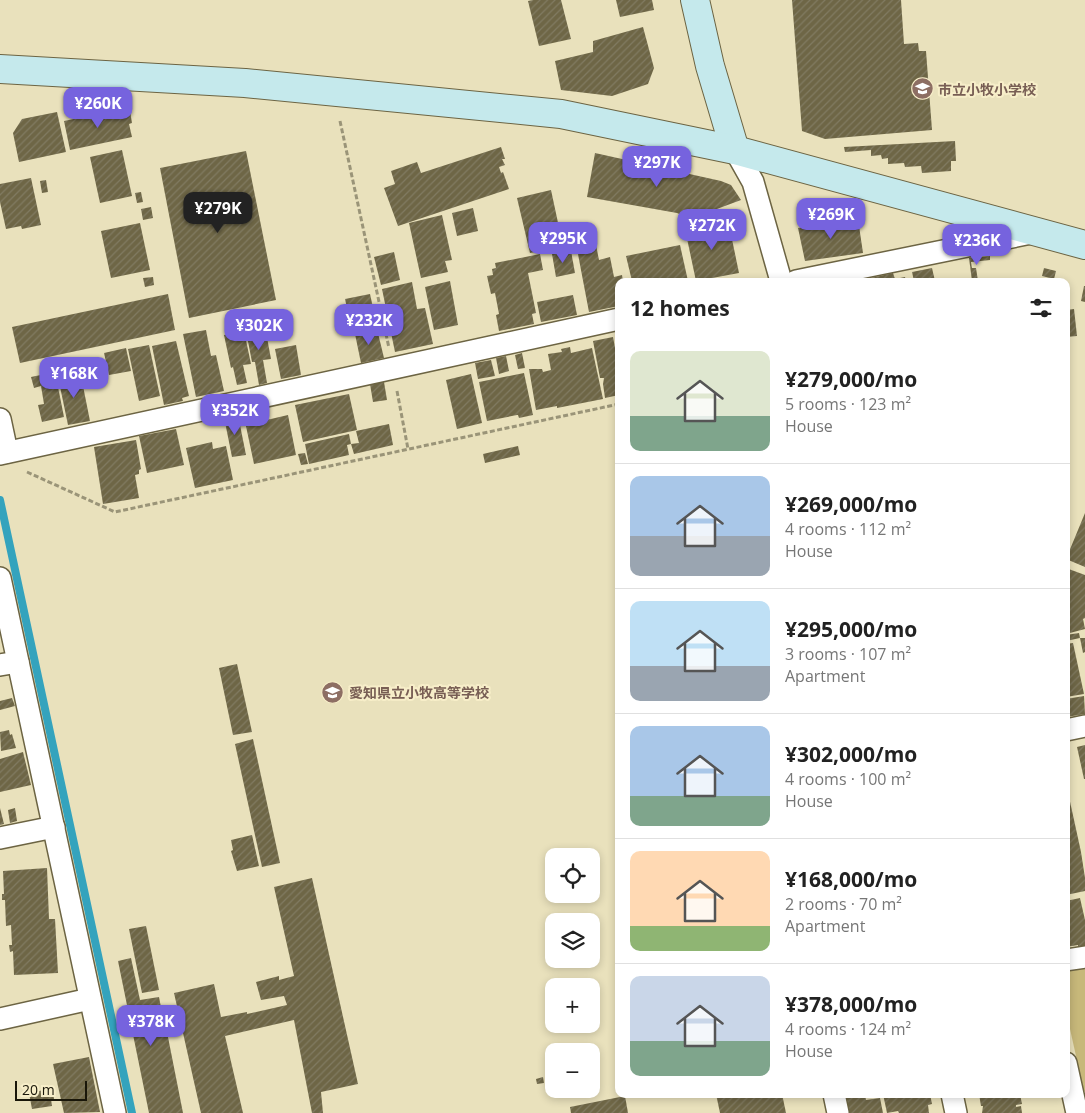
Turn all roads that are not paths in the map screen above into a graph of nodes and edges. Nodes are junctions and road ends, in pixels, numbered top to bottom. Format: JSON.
{"nodes":[{"id":1,"x":695,"y":0,"type":"edge"},
{"id":2,"x":0,"y":68,"type":"edge"},
{"id":3,"x":735,"y":150,"type":"junction"},
{"id":4,"x":1036,"y":232,"type":"junction"},
{"id":5,"x":1085,"y":245,"type":"edge"},
{"id":6,"x":780,"y":278,"type":"edge"},
{"id":7,"x":811,"y":278,"type":"edge"},
{"id":8,"x":615,"y":320,"type":"edge"},
{"id":9,"x":0,"y":419,"type":"edge"},
{"id":10,"x":3,"y":453,"type":"edge"},
{"id":11,"x":0,"y":578,"type":"edge"},
{"id":12,"x":9,"y":664,"type":"edge"},
{"id":13,"x":1085,"y":726,"type":"edge"},
{"id":14,"x":1070,"y":729,"type":"edge"},
{"id":15,"x":54,"y":827,"type":"junction"},
{"id":16,"x":0,"y":838,"type":"edge"},
{"id":17,"x":1085,"y":957,"type":"edge"},
{"id":18,"x":1070,"y":959,"type":"edge"},
{"id":19,"x":90,"y":999,"type":"junction"},
{"id":20,"x":0,"y":1019,"type":"edge"},
{"id":21,"x":1070,"y":1081,"type":"edge"},
{"id":22,"x":835,"y":1098,"type":"edge"},
{"id":23,"x":953,"y":1098,"type":"edge"},
{"id":24,"x":115,"y":1113,"type":"edge"},
{"id":25,"x":838,"y":1113,"type":"edge"},
{"id":26,"x":956,"y":1113,"type":"edge"},
{"id":27,"x":1077,"y":1113,"type":"edge"}],
"edges":[{"from":1,"to":3,"type":"street"},
{"from":2,"to":3,"type":"street"},
{"from":3,"to":4,"type":"street"},
{"from":3,"to":6,"type":"street"},
{"from":4,"to":5,"type":"street"},
{"from":4,"to":7,"type":"street"},
{"from":8,"to":10,"type":"street"},
{"from":9,"to":10,"type":"street"},
{"from":11,"to":12,"type":"street"},
{"from":12,"to":15,"type":"street"},
{"from":13,"to":14,"type":"street"},
{"from":15,"to":16,"type":"street"},
{"from":15,"to":19,"type":"street"},
{"from":17,"to":18,"type":"street"},
{"from":19,"to":20,"type":"street"},
{"from":19,"to":24,"type":"street"},
{"from":21,"to":27,"type":"street"},
{"from":22,"to":25,"type":"street"},
{"from":23,"to":26,"type":"street"}]}
